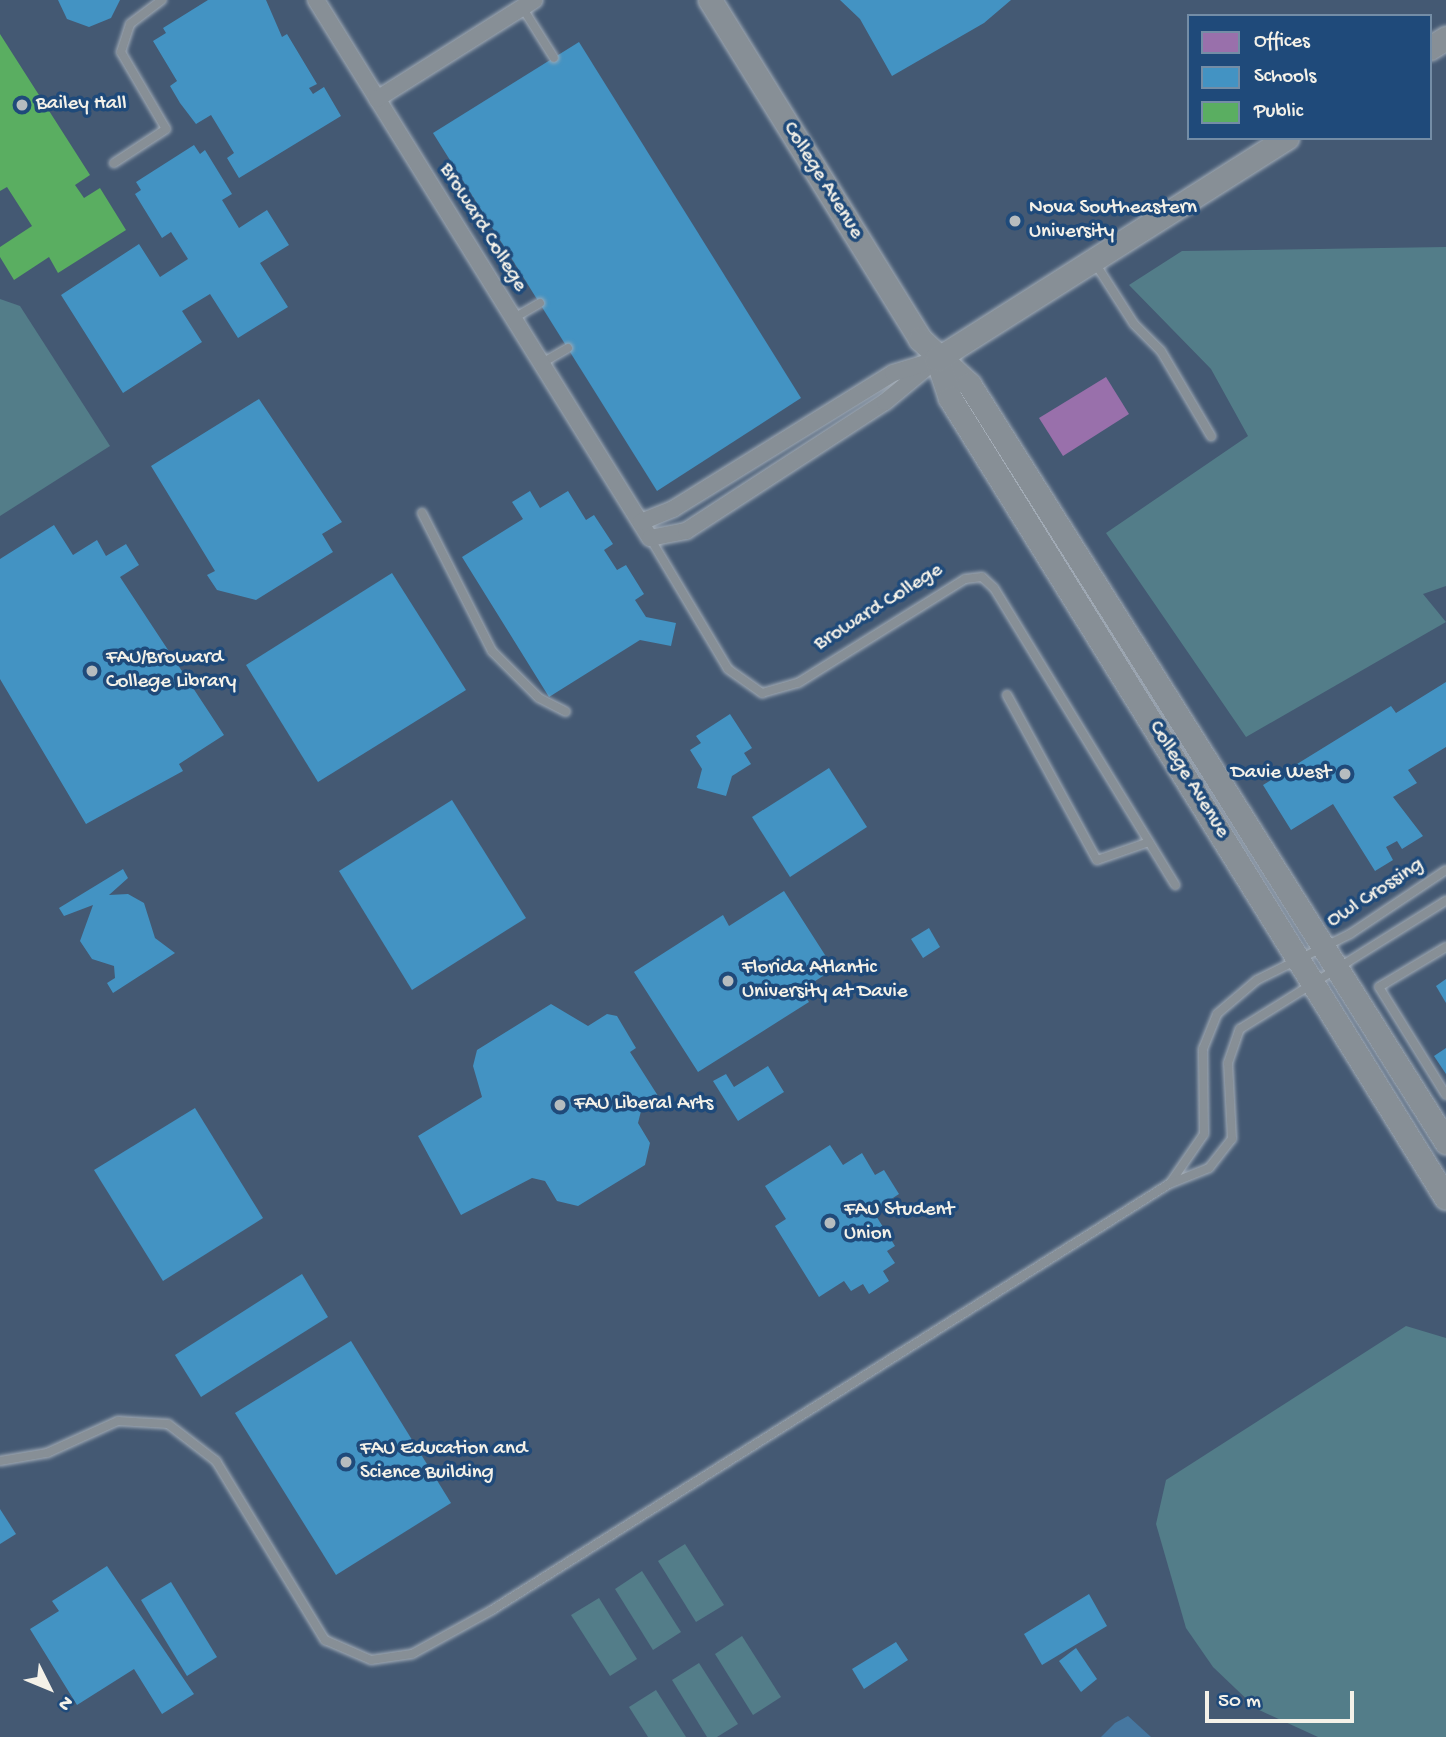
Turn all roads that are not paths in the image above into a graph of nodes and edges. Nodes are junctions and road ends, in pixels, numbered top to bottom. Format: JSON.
{"nodes":[{"id":1,"x":162,"y":0,"type":"edge"},
{"id":2,"x":316,"y":0,"type":"edge"},
{"id":3,"x":710,"y":0,"type":"edge"},
{"id":4,"x":528,"y":4,"type":"edge"},
{"id":5,"x":554,"y":58,"type":"dead end"},
{"id":6,"x":377,"y":99,"type":"junction"},
{"id":7,"x":1284,"y":140,"type":"edge"},
{"id":8,"x":114,"y":163,"type":"dead end"},
{"id":9,"x":1094,"y":260,"type":"junction"},
{"id":10,"x":540,"y":303,"type":"dead end"},
{"id":11,"x":514,"y":318,"type":"junction"},
{"id":12,"x":568,"y":348,"type":"dead end"},
{"id":13,"x":937,"y":359,"type":"junction"},
{"id":14,"x":541,"y":363,"type":"junction"},
{"id":15,"x":1211,"y":436,"type":"dead end"},
{"id":16,"x":422,"y":513,"type":"dead end"},
{"id":17,"x":641,"y":522,"type":"junction"},
{"id":18,"x":650,"y":538,"type":"junction"},
{"id":19,"x":1007,"y":695,"type":"dead end"},
{"id":20,"x":566,"y":712,"type":"dead end"},
{"id":21,"x":1149,"y":842,"type":"junction"},
{"id":22,"x":1446,"y":870,"type":"edge"},
{"id":23,"x":1175,"y":885,"type":"dead end"},
{"id":24,"x":1446,"y":901,"type":"edge"},
{"id":25,"x":1325,"y":947,"type":"junction"},
{"id":26,"x":1446,"y":947,"type":"edge"},
{"id":27,"x":1298,"y":960,"type":"junction"},
{"id":28,"x":1338,"y":968,"type":"junction"},
{"id":29,"x":1312,"y":983,"type":"junction"},
{"id":30,"x":1446,"y":1095,"type":"edge"},
{"id":31,"x":1445,"y":1139,"type":"edge"},
{"id":32,"x":1169,"y":1184,"type":"junction"},
{"id":33,"x":1446,"y":1198,"type":"edge"},
{"id":34,"x":0,"y":1461,"type":"edge"}],
"edges":[{"from":1,"to":8,"type":"lane"},
{"from":2,"to":6,"type":"street","name":"Broward College"},
{"from":3,"to":13,"type":"street","name":"College Avenue"},
{"from":4,"to":5,"type":"lane"},
{"from":4,"to":6,"type":"street"},
{"from":6,"to":11,"type":"street","name":"Broward College"},
{"from":7,"to":9,"type":"street"},
{"from":9,"to":13,"type":"street"},
{"from":9,"to":15,"type":"lane"},
{"from":10,"to":11,"type":"lane"},
{"from":11,"to":14,"type":"street","name":"Broward College"},
{"from":12,"to":14,"type":"lane"},
{"from":13,"to":17,"type":"street"},
{"from":13,"to":18,"type":"street"},
{"from":13,"to":25,"type":"street","name":"College Avenue"},
{"from":13,"to":27,"type":"street","name":"College Avenue"},
{"from":14,"to":17,"type":"street","name":"Broward College"},
{"from":16,"to":20,"type":"lane"},
{"from":17,"to":18,"type":"street","name":"Broward College"},
{"from":18,"to":21,"type":"lane","name":"Broward College"},
{"from":19,"to":21,"type":"lane"},
{"from":21,"to":23,"type":"lane","name":"Broward College"},
{"from":22,"to":25,"type":"lane","name":"Owl Crossing"},
{"from":24,"to":28,"type":"lane","name":"Owl Crossing"},
{"from":25,"to":27,"type":"lane","name":"Owl Crossing"},
{"from":25,"to":28,"type":"street","name":"College Avenue"},
{"from":26,"to":30,"type":"lane"},
{"from":27,"to":29,"type":"street","name":"College Avenue"},
{"from":27,"to":32,"type":"lane","name":"Owl Crossing"},
{"from":28,"to":29,"type":"lane","name":"Owl Crossing"},
{"from":28,"to":31,"type":"street","name":"College Avenue"},
{"from":29,"to":32,"type":"lane","name":"Owl Crossing"},
{"from":29,"to":33,"type":"street","name":"College Avenue"},
{"from":32,"to":34,"type":"lane","name":"Owl Crossing"}]}
